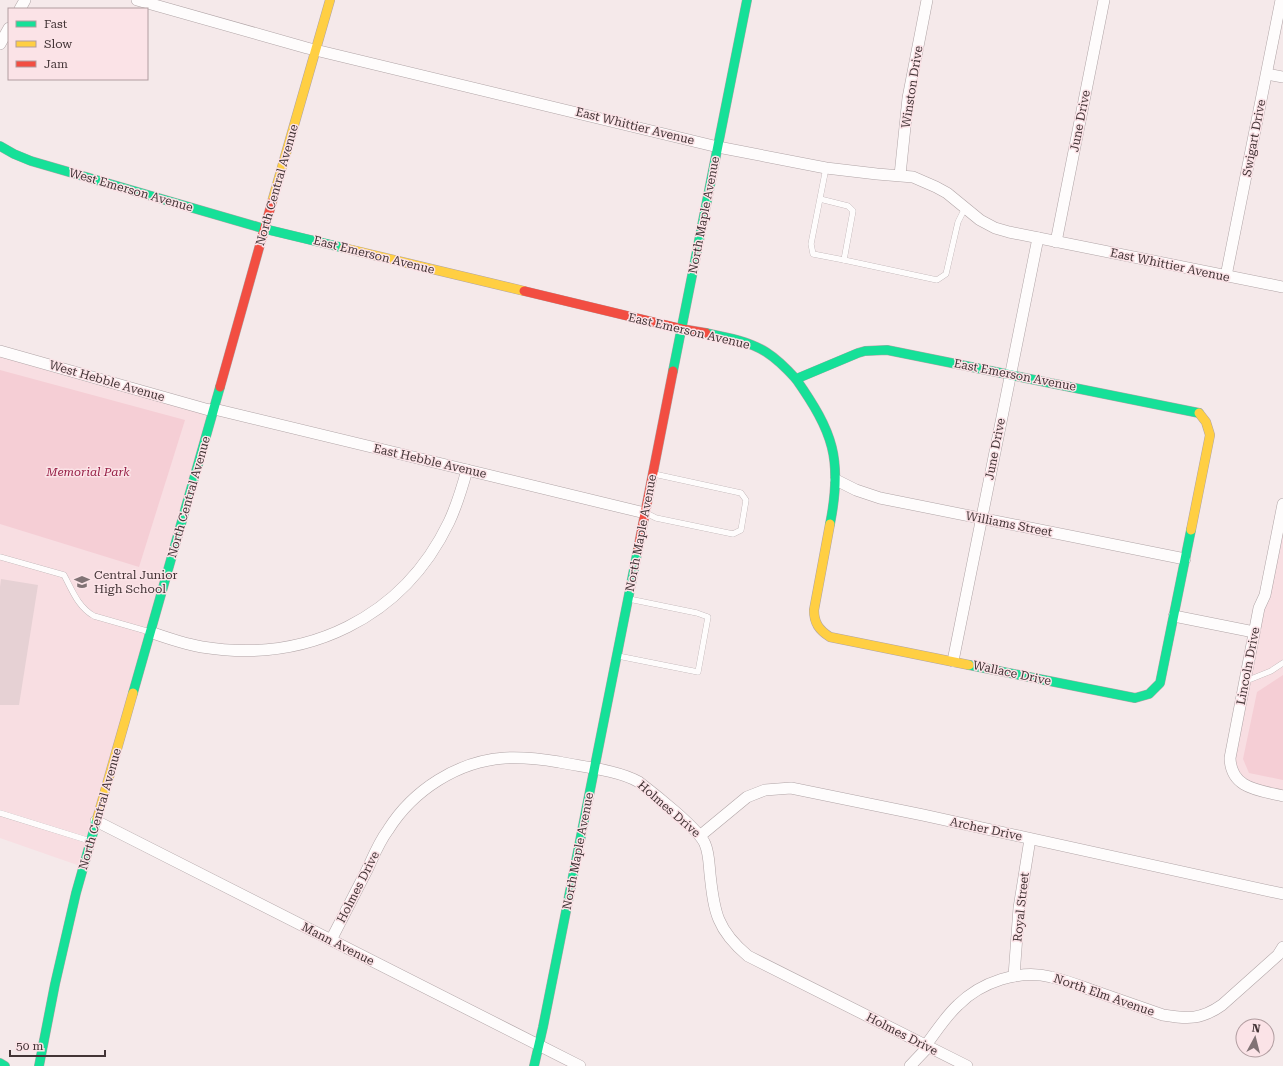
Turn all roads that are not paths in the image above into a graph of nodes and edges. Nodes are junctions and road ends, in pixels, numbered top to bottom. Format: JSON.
{"nodes":[{"id":1,"x":137,"y":0,"type":"edge"},
{"id":2,"x":330,"y":0,"type":"edge"},
{"id":3,"x":747,"y":0,"type":"edge"},
{"id":4,"x":927,"y":0,"type":"edge"},
{"id":5,"x":1104,"y":0,"type":"edge"},
{"id":6,"x":1282,"y":0,"type":"edge"},
{"id":7,"x":8,"y":30,"type":"edge"},
{"id":8,"x":0,"y":44,"type":"edge"},
{"id":9,"x":316,"y":50,"type":"junction"},
{"id":10,"x":1267,"y":74,"type":"junction"},
{"id":11,"x":1283,"y":77,"type":"edge"},
{"id":12,"x":0,"y":146,"type":"edge"},
{"id":13,"x":718,"y":147,"type":"junction"},
{"id":14,"x":826,"y":168,"type":"junction"},
{"id":15,"x":900,"y":175,"type":"junction"},
{"id":16,"x":820,"y":199,"type":"junction"},
{"id":17,"x":966,"y":208,"type":"junction"},
{"id":18,"x":265,"y":229,"type":"junction"},
{"id":19,"x":1038,"y":238,"type":"junction"},
{"id":20,"x":1056,"y":242,"type":"junction"},
{"id":21,"x":844,"y":260,"type":"junction"},
{"id":22,"x":1226,"y":276,"type":"junction"},
{"id":23,"x":1283,"y":287,"type":"edge"},
{"id":24,"x":682,"y":329,"type":"junction"},
{"id":25,"x":0,"y":351,"type":"edge"},
{"id":26,"x":1010,"y":374,"type":"junction"},
{"id":27,"x":796,"y":379,"type":"junction"},
{"id":28,"x":1172,"y":407,"type":"joint"},
{"id":29,"x":214,"y":409,"type":"junction"},
{"id":30,"x":467,"y":470,"type":"junction"},
{"id":31,"x":653,"y":474,"type":"junction"},
{"id":32,"x":836,"y":480,"type":"junction"},
{"id":33,"x":1283,"y":504,"type":"edge"},
{"id":34,"x":646,"y":513,"type":"junction"},
{"id":35,"x":982,"y":518,"type":"junction"},
{"id":36,"x":0,"y":557,"type":"edge"},
{"id":37,"x":1185,"y":559,"type":"junction"},
{"id":38,"x":628,"y":599,"type":"junction"},
{"id":39,"x":1174,"y":616,"type":"junction"},
{"id":40,"x":150,"y":632,"type":"junction"},
{"id":41,"x":1254,"y":632,"type":"junction"},
{"id":42,"x":617,"y":656,"type":"junction"},
{"id":43,"x":953,"y":661,"type":"junction"},
{"id":44,"x":1283,"y":663,"type":"edge"},
{"id":45,"x":1245,"y":681,"type":"junction"},
{"id":46,"x":594,"y":768,"type":"junction"},
{"id":47,"x":1283,"y":796,"type":"edge"},
{"id":48,"x":0,"y":813,"type":"edge"},
{"id":49,"x":96,"y":821,"type":"junction"},
{"id":50,"x":701,"y":835,"type":"junction"},
{"id":51,"x":1030,"y":839,"type":"junction"},
{"id":52,"x":90,"y":841,"type":"junction"},
{"id":53,"x":1283,"y":894,"type":"edge"},
{"id":54,"x":331,"y":940,"type":"junction"},
{"id":55,"x":1283,"y":947,"type":"edge"},
{"id":56,"x":1014,"y":976,"type":"junction"},
{"id":57,"x":539,"y":1045,"type":"junction"},
{"id":58,"x":927,"y":1046,"type":"junction"},
{"id":59,"x":0,"y":1063,"type":"edge"},
{"id":60,"x":5,"y":1066,"type":"edge"},
{"id":61,"x":39,"y":1066,"type":"edge"},
{"id":62,"x":534,"y":1066,"type":"edge"},
{"id":63,"x":580,"y":1066,"type":"edge"},
{"id":64,"x":910,"y":1066,"type":"edge"},
{"id":65,"x":967,"y":1066,"type":"edge"}],
"edges":[{"from":1,"to":9,"type":"street","name":"East Whittier Avenue"},
{"from":2,"to":9,"type":"street","name":"North Central Avenue"},
{"from":3,"to":13,"type":"street","name":"North Maple Avenue"},
{"from":4,"to":15,"type":"street","name":"Winston Drive"},
{"from":5,"to":20,"type":"street","name":"June Drive"},
{"from":6,"to":10,"type":"street","name":"Swigart Drive"},
{"from":7,"to":8,"type":"street"},
{"from":9,"to":13,"type":"street","name":"East Whittier Avenue"},
{"from":9,"to":18,"type":"street","name":"North Central Avenue"},
{"from":10,"to":11,"type":"street"},
{"from":10,"to":22,"type":"street","name":"Swigart Drive"},
{"from":12,"to":18,"type":"street","name":"West Emerson Avenue"},
{"from":13,"to":14,"type":"street","name":"East Whittier Avenue"},
{"from":13,"to":24,"type":"street","name":"North Maple Avenue"},
{"from":14,"to":15,"type":"street","name":"East Whittier Avenue"},
{"from":14,"to":16,"type":"lane"},
{"from":15,"to":17,"type":"street","name":"East Whittier Avenue"},
{"from":16,"to":21,"type":"lane"},
{"from":16,"to":21,"type":"lane"},
{"from":17,"to":19,"type":"street","name":"East Whittier Avenue"},
{"from":17,"to":21,"type":"lane"},
{"from":18,"to":24,"type":"street","name":"East Emerson Avenue"},
{"from":18,"to":29,"type":"street","name":"North Central Avenue"},
{"from":19,"to":20,"type":"street","name":"East Whittier Avenue"},
{"from":19,"to":26,"type":"street","name":"June Drive"},
{"from":20,"to":22,"type":"street","name":"East Whittier Avenue"},
{"from":22,"to":23,"type":"street","name":"East Whittier Avenue"},
{"from":24,"to":27,"type":"street","name":"East Emerson Avenue"},
{"from":24,"to":31,"type":"street","name":"North Maple Avenue"},
{"from":25,"to":29,"type":"street","name":"West Hebble Avenue"},
{"from":26,"to":27,"type":"street","name":"East Emerson Avenue"},
{"from":26,"to":28,"type":"street","name":"East Emerson Avenue"},
{"from":26,"to":35,"type":"street","name":"June Drive"},
{"from":27,"to":32,"type":"street","name":"Wallace Drive"},
{"from":28,"to":37,"type":"street","name":"Wallace Drive"},
{"from":29,"to":30,"type":"street","name":"East Hebble Avenue"},
{"from":29,"to":40,"type":"street","name":"North Central Avenue"},
{"from":30,"to":34,"type":"street","name":"East Hebble Avenue"},
{"from":30,"to":40,"type":"street"},
{"from":31,"to":34,"type":"street","name":"North Maple Avenue"},
{"from":31,"to":34,"type":"lane"},
{"from":32,"to":35,"type":"street","name":"Williams Street"},
{"from":32,"to":43,"type":"street","name":"Wallace Drive"},
{"from":33,"to":41,"type":"street","name":"Lincoln Drive"},
{"from":34,"to":38,"type":"street","name":"North Maple Avenue"},
{"from":35,"to":37,"type":"street","name":"Williams Street"},
{"from":35,"to":43,"type":"street","name":"June Drive"},
{"from":36,"to":40,"type":"lane"},
{"from":37,"to":39,"type":"street","name":"Wallace Drive"},
{"from":38,"to":42,"type":"street","name":"North Maple Avenue"},
{"from":38,"to":42,"type":"lane"},
{"from":39,"to":41,"type":"street"},
{"from":39,"to":43,"type":"street","name":"Wallace Drive"},
{"from":40,"to":49,"type":"street","name":"North Central Avenue"},
{"from":41,"to":45,"type":"street","name":"Lincoln Drive"},
{"from":42,"to":46,"type":"street","name":"North Maple Avenue"},
{"from":44,"to":45,"type":"lane"},
{"from":45,"to":47,"type":"street","name":"Lincoln Drive"},
{"from":46,"to":50,"type":"street","name":"Holmes Drive"},
{"from":46,"to":54,"type":"street","name":"Holmes Drive"},
{"from":46,"to":57,"type":"street","name":"North Maple Avenue"},
{"from":48,"to":52,"type":"lane"},
{"from":49,"to":52,"type":"street","name":"North Central Avenue"},
{"from":49,"to":54,"type":"street","name":"Mann Avenue"},
{"from":50,"to":51,"type":"street","name":"Archer Drive"},
{"from":50,"to":58,"type":"street","name":"Holmes Drive"},
{"from":51,"to":53,"type":"street","name":"Archer Drive"},
{"from":51,"to":56,"type":"street","name":"Royal Street"},
{"from":52,"to":61,"type":"street","name":"North Central Avenue"},
{"from":54,"to":57,"type":"street","name":"Mann Avenue"},
{"from":55,"to":56,"type":"street","name":"North Elm Avenue"},
{"from":56,"to":58,"type":"street","name":"North Elm Avenue"},
{"from":57,"to":62,"type":"street","name":"North Maple Avenue"},
{"from":57,"to":63,"type":"street","name":"Mann Avenue"},
{"from":58,"to":64,"type":"street","name":"North Elm Avenue"},
{"from":58,"to":65,"type":"street","name":"Holmes Drive"},
{"from":59,"to":60,"type":"street"}]}
